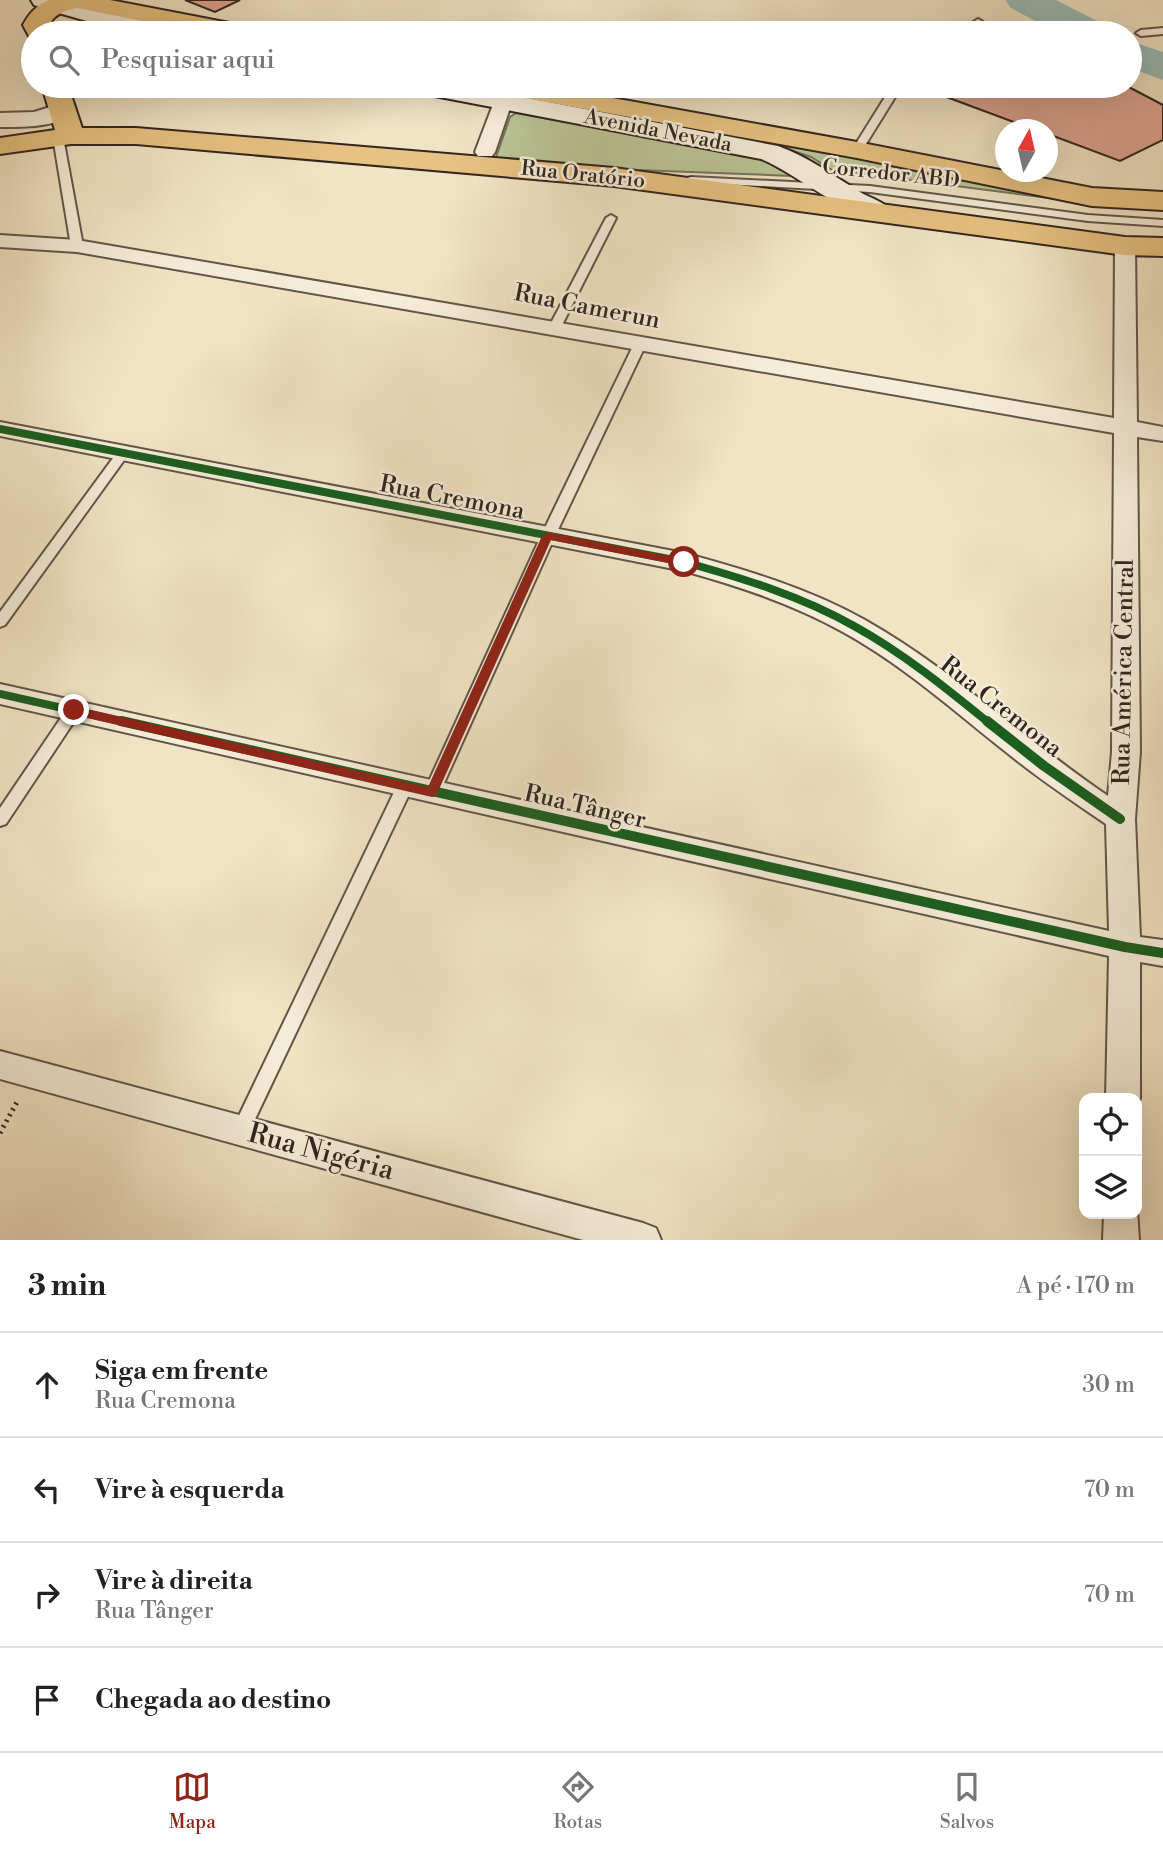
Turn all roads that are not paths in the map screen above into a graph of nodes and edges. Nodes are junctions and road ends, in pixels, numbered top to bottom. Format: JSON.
{"nodes":[{"id":1,"x":50,"y":2,"type":"edge"},
{"id":2,"x":98,"y":2,"type":"edge"},
{"id":3,"x":37,"y":21,"type":"edge"},
{"id":4,"x":116,"y":21,"type":"edge"},
{"id":5,"x":185,"y":21,"type":"edge"},
{"id":6,"x":1163,"y":32,"type":"edge"},
{"id":7,"x":1142,"y":33,"type":"edge"},
{"id":8,"x":502,"y":98,"type":"edge"},
{"id":9,"x":521,"y":98,"type":"edge"},
{"id":10,"x":528,"y":98,"type":"edge"},
{"id":11,"x":890,"y":98,"type":"edge"},
{"id":12,"x":62,"y":117,"type":"edge"},
{"id":13,"x":0,"y":120,"type":"edge"},
{"id":14,"x":0,"y":146,"type":"edge"},
{"id":15,"x":857,"y":150,"type":"junction"},
{"id":16,"x":485,"y":152,"type":"dead end"},
{"id":17,"x":614,"y":177,"type":"junction"},
{"id":18,"x":833,"y":186,"type":"junction"},
{"id":19,"x":1163,"y":201,"type":"edge"},
{"id":20,"x":877,"y":212,"type":"junction"},
{"id":21,"x":611,"y":218,"type":"dead end"},
{"id":22,"x":1163,"y":223,"type":"edge"},
{"id":23,"x":0,"y":241,"type":"edge"},
{"id":24,"x":77,"y":246,"type":"junction"},
{"id":25,"x":1125,"y":246,"type":"junction"},
{"id":26,"x":1163,"y":247,"type":"edge"},
{"id":27,"x":555,"y":327,"type":"junction"},
{"id":28,"x":640,"y":344,"type":"junction"},
{"id":29,"x":1125,"y":427,"type":"junction"},
{"id":30,"x":0,"y":429,"type":"edge"},
{"id":31,"x":1163,"y":434,"type":"edge"},
{"id":32,"x":124,"y":453,"type":"junction"},
{"id":33,"x":548,"y":536,"type":"junction"},
{"id":34,"x":0,"y":622,"type":"edge"},
{"id":35,"x":0,"y":694,"type":"edge"},
{"id":36,"x":74,"y":710,"type":"junction"},
{"id":37,"x":419,"y":789,"type":"junction"},
{"id":38,"x":1120,"y":820,"type":"junction"},
{"id":39,"x":0,"y":821,"type":"edge"},
{"id":40,"x":1125,"y":947,"type":"junction"},
{"id":41,"x":1163,"y":954,"type":"edge"},
{"id":42,"x":0,"y":1065,"type":"edge"},
{"id":43,"x":1123,"y":1093,"type":"edge"},
{"id":44,"x":241,"y":1130,"type":"junction"},
{"id":45,"x":1121,"y":1219,"type":"edge"},
{"id":46,"x":643,"y":1240,"type":"edge"},
{"id":47,"x":1121,"y":1240,"type":"edge"}],
"edges":[{"from":1,"to":2,"type":"main road"},
{"from":1,"to":3,"type":"main road"},
{"from":1,"to":4,"type":"main road"},
{"from":2,"to":5,"type":"main road"},
{"from":6,"to":7,"type":"lane"},
{"from":8,"to":16,"type":"street"},
{"from":9,"to":18,"type":"main road","name":"Avenida Nevada"},
{"from":10,"to":15,"type":"main road","name":"Avenida Nevada"},
{"from":11,"to":15,"type":"lane"},
{"from":12,"to":13,"type":"street"},
{"from":12,"to":14,"type":"main road","name":"Rua Oratório"},
{"from":12,"to":17,"type":"main road","name":"Rua Oratório"},
{"from":12,"to":24,"type":"lane"},
{"from":15,"to":19,"type":"main road"},
{"from":17,"to":18,"type":"lane","name":"Corredor ABD"},
{"from":17,"to":20,"type":"main road","name":"Rua Oratório"},
{"from":18,"to":20,"type":"main road","name":"Avenida Nevada"},
{"from":18,"to":22,"type":"lane","name":"Corredor ABD"},
{"from":20,"to":25,"type":"main road","name":"Rua Oratório"},
{"from":21,"to":27,"type":"lane"},
{"from":23,"to":24,"type":"street","name":"Rua Camerun"},
{"from":24,"to":27,"type":"street","name":"Rua Camerun"},
{"from":25,"to":26,"type":"main road","name":"Rua Oratório"},
{"from":25,"to":29,"type":"street","name":"Rua América Central"},
{"from":27,"to":28,"type":"street","name":"Rua Camerun"},
{"from":28,"to":29,"type":"street","name":"Rua Camerun"},
{"from":28,"to":33,"type":"lane"},
{"from":29,"to":31,"type":"street","name":"Rua Camerun"},
{"from":29,"to":38,"type":"street","name":"Rua América Central"},
{"from":30,"to":32,"type":"street","name":"Rua Cremona"},
{"from":32,"to":33,"type":"street","name":"Rua Cremona"},
{"from":32,"to":34,"type":"lane"},
{"from":33,"to":37,"type":"lane"},
{"from":33,"to":38,"type":"street","name":"Rua Cremona"},
{"from":35,"to":36,"type":"street","name":"Rua Tânger"},
{"from":36,"to":37,"type":"street","name":"Rua Tânger"},
{"from":36,"to":39,"type":"lane"},
{"from":37,"to":40,"type":"street","name":"Rua Tânger"},
{"from":37,"to":44,"type":"lane"},
{"from":38,"to":40,"type":"street","name":"Rua América Central"},
{"from":40,"to":41,"type":"street","name":"Rua Tânger"},
{"from":40,"to":43,"type":"street","name":"Rua América Central"},
{"from":42,"to":44,"type":"street","name":"Rua Nigéria"},
{"from":44,"to":46,"type":"street","name":"Rua Nigéria"},
{"from":45,"to":47,"type":"street"}]}
